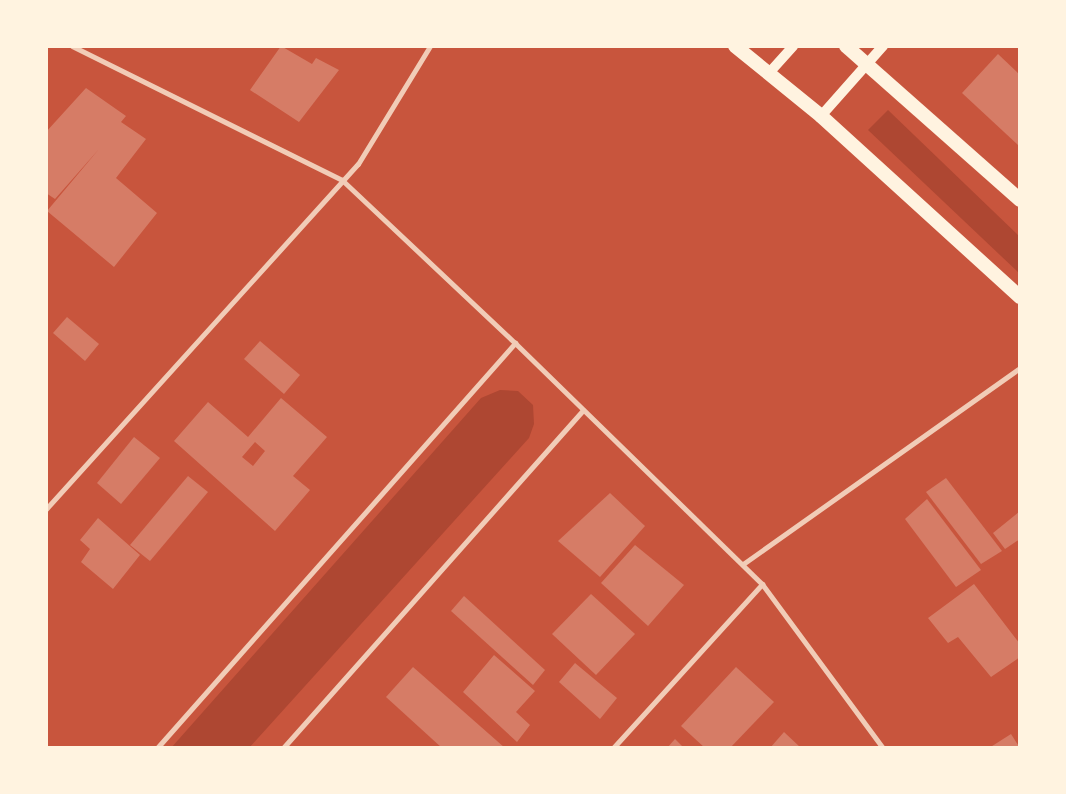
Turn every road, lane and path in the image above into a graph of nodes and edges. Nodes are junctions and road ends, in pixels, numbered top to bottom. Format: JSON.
{"nodes":[{"id":1,"x":72,"y":46,"type":"edge"},
{"id":2,"x":430,"y":46,"type":"edge"},
{"id":3,"x":735,"y":46,"type":"edge"},
{"id":4,"x":793,"y":46,"type":"edge"},
{"id":5,"x":846,"y":46,"type":"edge"},
{"id":6,"x":883,"y":46,"type":"edge"},
{"id":7,"x":867,"y":64,"type":"junction"},
{"id":8,"x":769,"y":73,"type":"junction"},
{"id":9,"x":821,"y":116,"type":"junction"},
{"id":10,"x":342,"y":180,"type":"junction"},
{"id":11,"x":1020,"y":200,"type":"edge"},
{"id":12,"x":1020,"y":297,"type":"edge"},
{"id":13,"x":515,"y":343,"type":"junction"},
{"id":14,"x":1020,"y":368,"type":"edge"},
{"id":15,"x":583,"y":410,"type":"junction"},
{"id":16,"x":46,"y":509,"type":"edge"},
{"id":17,"x":743,"y":564,"type":"junction"},
{"id":18,"x":762,"y":584,"type":"junction"},
{"id":19,"x":156,"y":748,"type":"edge"},
{"id":20,"x":283,"y":748,"type":"edge"},
{"id":21,"x":613,"y":748,"type":"edge"},
{"id":22,"x":883,"y":748,"type":"edge"}],
"edges":[{"from":1,"to":10,"type":"street"},
{"from":2,"to":10,"type":"street"},
{"from":3,"to":8,"type":"highway"},
{"from":4,"to":8,"type":"main road"},
{"from":5,"to":7,"type":"highway"},
{"from":6,"to":7,"type":"main road"},
{"from":7,"to":9,"type":"main road"},
{"from":7,"to":11,"type":"highway"},
{"from":8,"to":9,"type":"highway"},
{"from":9,"to":12,"type":"highway"},
{"from":10,"to":13,"type":"street"},
{"from":10,"to":16,"type":"street"},
{"from":13,"to":15,"type":"street"},
{"from":13,"to":19,"type":"street"},
{"from":14,"to":17,"type":"street"},
{"from":15,"to":17,"type":"street"},
{"from":15,"to":20,"type":"street"},
{"from":17,"to":18,"type":"street"},
{"from":18,"to":21,"type":"street"},
{"from":18,"to":22,"type":"street"}]}
